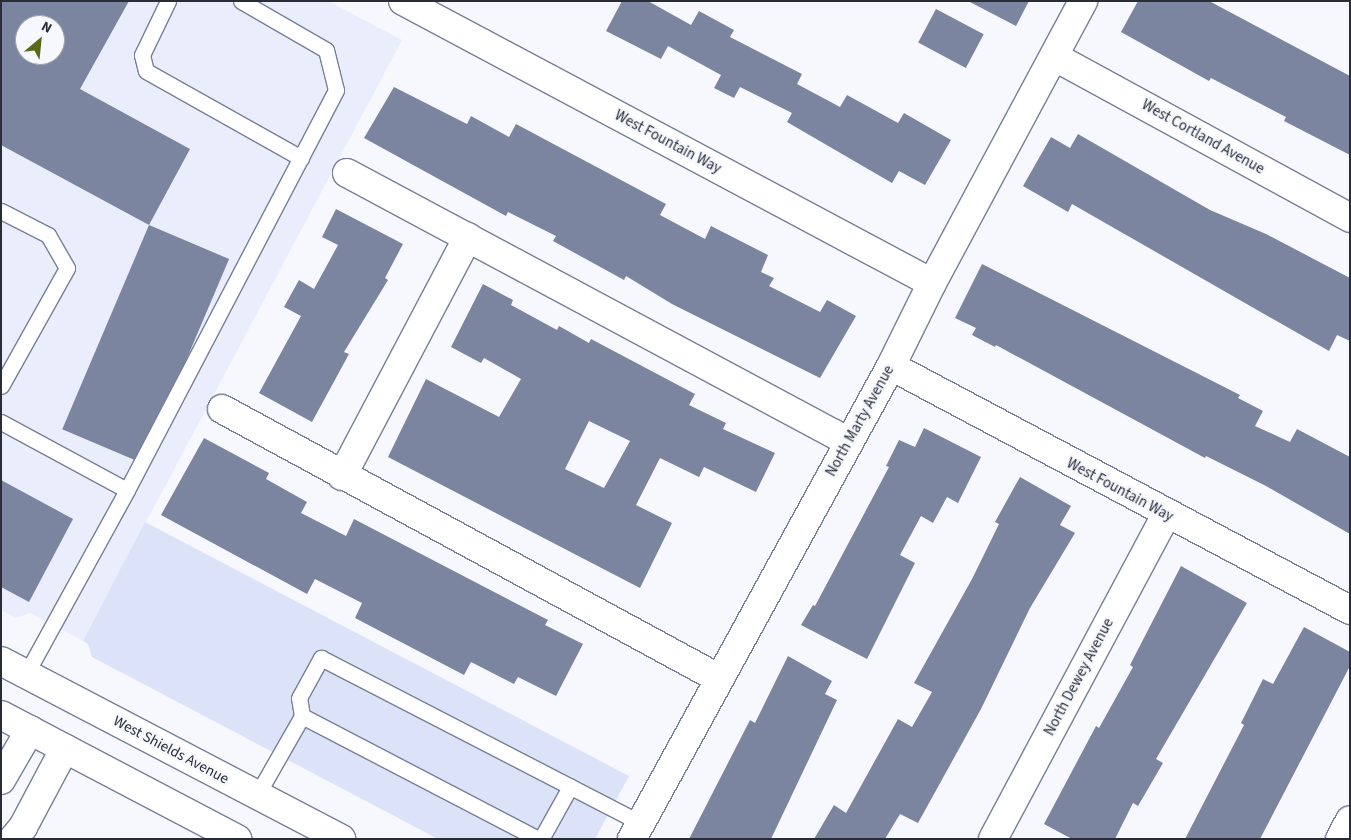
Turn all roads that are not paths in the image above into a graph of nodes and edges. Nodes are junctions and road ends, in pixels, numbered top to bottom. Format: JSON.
{"nodes":[{"id":1,"x":168,"y":1,"type":"edge"},
{"id":2,"x":241,"y":1,"type":"edge"},
{"id":3,"x":403,"y":1,"type":"edge"},
{"id":4,"x":1083,"y":1,"type":"edge"},
{"id":5,"x":1055,"y":57,"type":"junction"},
{"id":6,"x":301,"y":158,"type":"junction"},
{"id":7,"x":347,"y":173,"type":"dead end"},
{"id":8,"x":1,"y":211,"type":"edge"},
{"id":9,"x":1350,"y":218,"type":"edge"},
{"id":10,"x":468,"y":237,"type":"junction"},
{"id":11,"x":932,"y":283,"type":"junction"},
{"id":12,"x":891,"y":366,"type":"junction"},
{"id":13,"x":1,"y":386,"type":"edge"},
{"id":14,"x":222,"y":409,"type":"dead end"},
{"id":15,"x":1,"y":422,"type":"edge"},
{"id":16,"x":849,"y":442,"type":"junction"},
{"id":17,"x":342,"y":476,"type":"junction"},
{"id":18,"x":128,"y":490,"type":"junction"},
{"id":19,"x":1166,"y":515,"type":"junction"},
{"id":20,"x":1350,"y":610,"type":"edge"},
{"id":21,"x":1,"y":661,"type":"edge"},
{"id":22,"x":14,"y":676,"type":"edge"},
{"id":23,"x":718,"y":678,"type":"junction"},
{"id":24,"x":1,"y":715,"type":"edge"},
{"id":25,"x":302,"y":716,"type":"junction"},
{"id":26,"x":30,"y":730,"type":"junction"},
{"id":27,"x":65,"y":748,"type":"junction"},
{"id":28,"x":1,"y":780,"type":"edge"},
{"id":29,"x":570,"y":787,"type":"junction"},
{"id":30,"x":257,"y":795,"type":"junction"},
{"id":31,"x":1350,"y":820,"type":"edge"},
{"id":32,"x":636,"y":831,"type":"edge"},
{"id":33,"x":224,"y":836,"type":"edge"},
{"id":34,"x":12,"y":839,"type":"edge"},
{"id":35,"x":341,"y":839,"type":"edge"},
{"id":36,"x":540,"y":839,"type":"edge"},
{"id":37,"x":993,"y":839,"type":"edge"},
{"id":38,"x":1340,"y":839,"type":"edge"}],
"edges":[{"from":1,"to":6,"type":"lane"},
{"from":2,"to":6,"type":"lane"},
{"from":3,"to":11,"type":"street","name":"West Fountain Way"},
{"from":4,"to":5,"type":"street","name":"North Marty Avenue"},
{"from":5,"to":9,"type":"street","name":"West Cortland Avenue"},
{"from":5,"to":11,"type":"street","name":"North Marty Avenue"},
{"from":6,"to":18,"type":"lane"},
{"from":7,"to":10,"type":"street"},
{"from":8,"to":13,"type":"lane"},
{"from":10,"to":16,"type":"street"},
{"from":10,"to":17,"type":"street"},
{"from":11,"to":12,"type":"street","name":"North Marty Avenue"},
{"from":12,"to":16,"type":"street","name":"North Marty Avenue"},
{"from":12,"to":19,"type":"street","name":"West Fountain Way"},
{"from":14,"to":17,"type":"street"},
{"from":15,"to":18,"type":"lane"},
{"from":16,"to":23,"type":"street","name":"North Marty Avenue"},
{"from":17,"to":23,"type":"street"},
{"from":18,"to":22,"type":"lane"},
{"from":19,"to":20,"type":"street","name":"West Fountain Way"},
{"from":19,"to":37,"type":"street","name":"North Dewey Avenue"},
{"from":21,"to":22,"type":"street","name":"West Shields Avenue"},
{"from":22,"to":30,"type":"street","name":"West Shields Avenue"},
{"from":23,"to":32,"type":"street","name":"North Marty Avenue"},
{"from":24,"to":26,"type":"street"},
{"from":25,"to":29,"type":"lane"},
{"from":25,"to":30,"type":"lane"},
{"from":25,"to":36,"type":"lane"},
{"from":26,"to":27,"type":"street"},
{"from":26,"to":28,"type":"street"},
{"from":27,"to":33,"type":"street"},
{"from":27,"to":34,"type":"street"},
{"from":29,"to":32,"type":"lane"},
{"from":29,"to":36,"type":"lane"},
{"from":30,"to":35,"type":"street","name":"West Shields Avenue"},
{"from":31,"to":38,"type":"street"}]}
